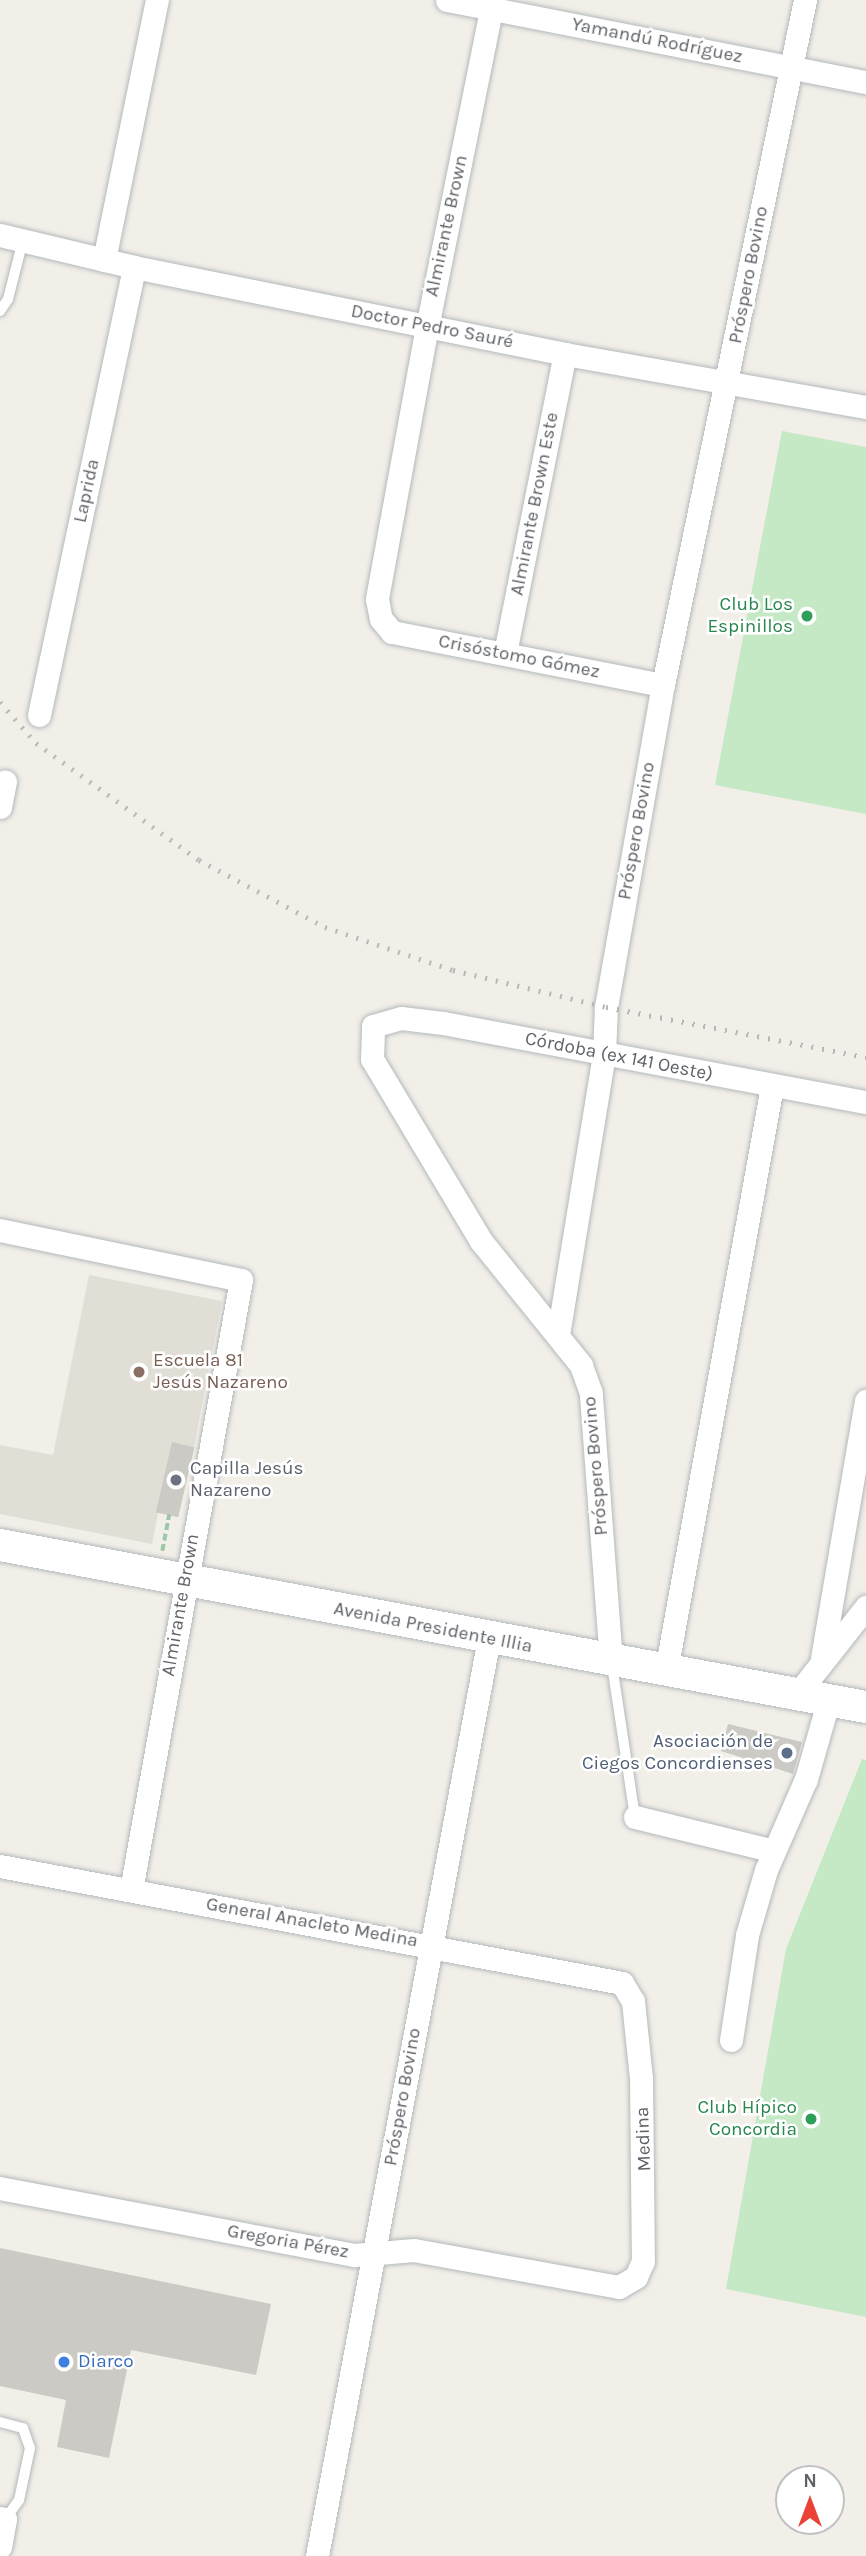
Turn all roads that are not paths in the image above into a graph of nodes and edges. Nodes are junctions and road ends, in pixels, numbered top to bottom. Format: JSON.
{"nodes":[{"id":1,"x":157,"y":0,"type":"edge"},
{"id":2,"x":447,"y":0,"type":"edge"},
{"id":3,"x":805,"y":0,"type":"edge"},
{"id":4,"x":492,"y":4,"type":"edge"},
{"id":5,"x":792,"y":67,"type":"junction"},
{"id":6,"x":866,"y":82,"type":"edge"},
{"id":7,"x":0,"y":235,"type":"edge"},
{"id":8,"x":23,"y":240,"type":"junction"},
{"id":9,"x":104,"y":260,"type":"junction"},
{"id":10,"x":134,"y":267,"type":"junction"},
{"id":11,"x":0,"y":311,"type":"edge"},
{"id":12,"x":427,"y":326,"type":"junction"},
{"id":13,"x":565,"y":354,"type":"junction"},
{"id":14,"x":727,"y":385,"type":"junction"},
{"id":15,"x":866,"y":407,"type":"edge"},
{"id":16,"x":380,"y":619,"type":"joint"},
{"id":17,"x":505,"y":653,"type":"junction"},
{"id":18,"x":663,"y":685,"type":"junction"},
{"id":19,"x":39,"y":715,"type":"dead end"},
{"id":20,"x":5,"y":781,"type":"dead end"},
{"id":21,"x":0,"y":807,"type":"edge"},
{"id":22,"x":604,"y":1054,"type":"junction"},
{"id":23,"x":772,"y":1086,"type":"junction"},
{"id":24,"x":866,"y":1102,"type":"edge"},
{"id":25,"x":0,"y":1230,"type":"edge"},
{"id":26,"x":558,"y":1335,"type":"junction"},
{"id":27,"x":866,"y":1401,"type":"edge"},
{"id":28,"x":0,"y":1545,"type":"edge"},
{"id":29,"x":171,"y":1579,"type":"junction"},
{"id":30,"x":866,"y":1607,"type":"edge"},
{"id":31,"x":489,"y":1638,"type":"junction"},
{"id":32,"x":822,"y":1658,"type":"junction"},
{"id":33,"x":611,"y":1662,"type":"junction"},
{"id":34,"x":666,"y":1671,"type":"junction"},
{"id":35,"x":798,"y":1693,"type":"junction"},
{"id":36,"x":829,"y":1699,"type":"junction"},
{"id":37,"x":866,"y":1707,"type":"edge"},
{"id":38,"x":635,"y":1817,"type":"joint"},
{"id":39,"x":774,"y":1852,"type":"junction"},
{"id":40,"x":0,"y":1866,"type":"edge"},
{"id":41,"x":131,"y":1890,"type":"junction"},
{"id":42,"x":431,"y":1944,"type":"junction"},
{"id":43,"x":622,"y":1983,"type":"joint"},
{"id":44,"x":731,"y":2040,"type":"dead end"},
{"id":45,"x":0,"y":2188,"type":"edge"},
{"id":46,"x":374,"y":2253,"type":"junction"},
{"id":47,"x":618,"y":2287,"type":"joint"},
{"id":48,"x":0,"y":2422,"type":"edge"},
{"id":49,"x":3,"y":2519,"type":"edge"},
{"id":50,"x":0,"y":2547,"type":"edge"},
{"id":51,"x":317,"y":2556,"type":"edge"}],
"edges":[{"from":1,"to":9,"type":"street"},
{"from":2,"to":4,"type":"street","name":"Yamandú Rodríguez"},
{"from":3,"to":5,"type":"street","name":"Próspero Bovino"},
{"from":4,"to":5,"type":"street","name":"Yamandú Rodríguez"},
{"from":4,"to":12,"type":"street","name":"Almirante Brown"},
{"from":5,"to":6,"type":"street","name":"Yamandú Rodríguez"},
{"from":5,"to":14,"type":"street","name":"Próspero Bovino"},
{"from":7,"to":8,"type":"street","name":"Doctor Pedro Sauré"},
{"from":8,"to":9,"type":"street","name":"Doctor Pedro Sauré"},
{"from":8,"to":11,"type":"lane"},
{"from":9,"to":10,"type":"street","name":"Doctor Pedro Sauré"},
{"from":10,"to":12,"type":"street","name":"Doctor Pedro Sauré"},
{"from":10,"to":19,"type":"street","name":"Laprida"},
{"from":12,"to":13,"type":"street","name":"Doctor Pedro Sauré"},
{"from":12,"to":16,"type":"street","name":"Almirante Brown"},
{"from":13,"to":14,"type":"street","name":"Doctor Pedro Sauré"},
{"from":13,"to":17,"type":"street","name":"Almirante Brown Este"},
{"from":14,"to":15,"type":"street","name":"Doctor Pedro Sauré"},
{"from":14,"to":18,"type":"street","name":"Próspero Bovino"},
{"from":16,"to":17,"type":"street","name":"Crisóstomo Gómez"},
{"from":17,"to":18,"type":"street","name":"Crisóstomo Gómez"},
{"from":18,"to":22,"type":"street","name":"Próspero Bovino"},
{"from":20,"to":21,"type":"street"},
{"from":22,"to":23,"type":"street","name":"Córdoba (ex 141 Oeste)"},
{"from":22,"to":26,"type":"street","name":"Próspero Bovino"},
{"from":22,"to":26,"type":"street","name":"Córdoba (ex 141 Oeste)"},
{"from":23,"to":24,"type":"street","name":"Córdoba (ex 141 Oeste)"},
{"from":23,"to":34,"type":"street"},
{"from":25,"to":29,"type":"street","name":"Almirante Brown"},
{"from":26,"to":33,"type":"street","name":"Próspero Bovino"},
{"from":27,"to":32,"type":"street"},
{"from":28,"to":29,"type":"main road","name":"Avenida Presidente Illia"},
{"from":29,"to":31,"type":"main road","name":"Avenida Presidente Illia"},
{"from":29,"to":41,"type":"street","name":"Almirante Brown"},
{"from":30,"to":32,"type":"street"},
{"from":31,"to":33,"type":"main road","name":"Avenida Presidente Illia"},
{"from":31,"to":42,"type":"street","name":"Próspero Bovino"},
{"from":32,"to":35,"type":"street"},
{"from":33,"to":34,"type":"main road","name":"Avenida Presidente Illia"},
{"from":33,"to":38,"type":"lane"},
{"from":34,"to":35,"type":"main road","name":"Avenida Presidente Illia"},
{"from":35,"to":36,"type":"main road","name":"Avenida Presidente Illia"},
{"from":36,"to":37,"type":"main road","name":"Avenida Presidente Illia"},
{"from":36,"to":39,"type":"street"},
{"from":38,"to":39,"type":"street"},
{"from":39,"to":44,"type":"street"},
{"from":40,"to":41,"type":"street","name":"General Anacleto Medina"},
{"from":41,"to":42,"type":"street","name":"General Anacleto Medina"},
{"from":42,"to":43,"type":"street","name":"General Anacleto Medina"},
{"from":42,"to":46,"type":"street","name":"Próspero Bovino"},
{"from":43,"to":47,"type":"street","name":"Medina"},
{"from":45,"to":46,"type":"street","name":"Gregoria Pérez"},
{"from":46,"to":47,"type":"street","name":"Gregoria Pérez"},
{"from":46,"to":51,"type":"street","name":"Próspero Bovino"},
{"from":48,"to":49,"type":"lane"},
{"from":49,"to":50,"type":"street"}]}
